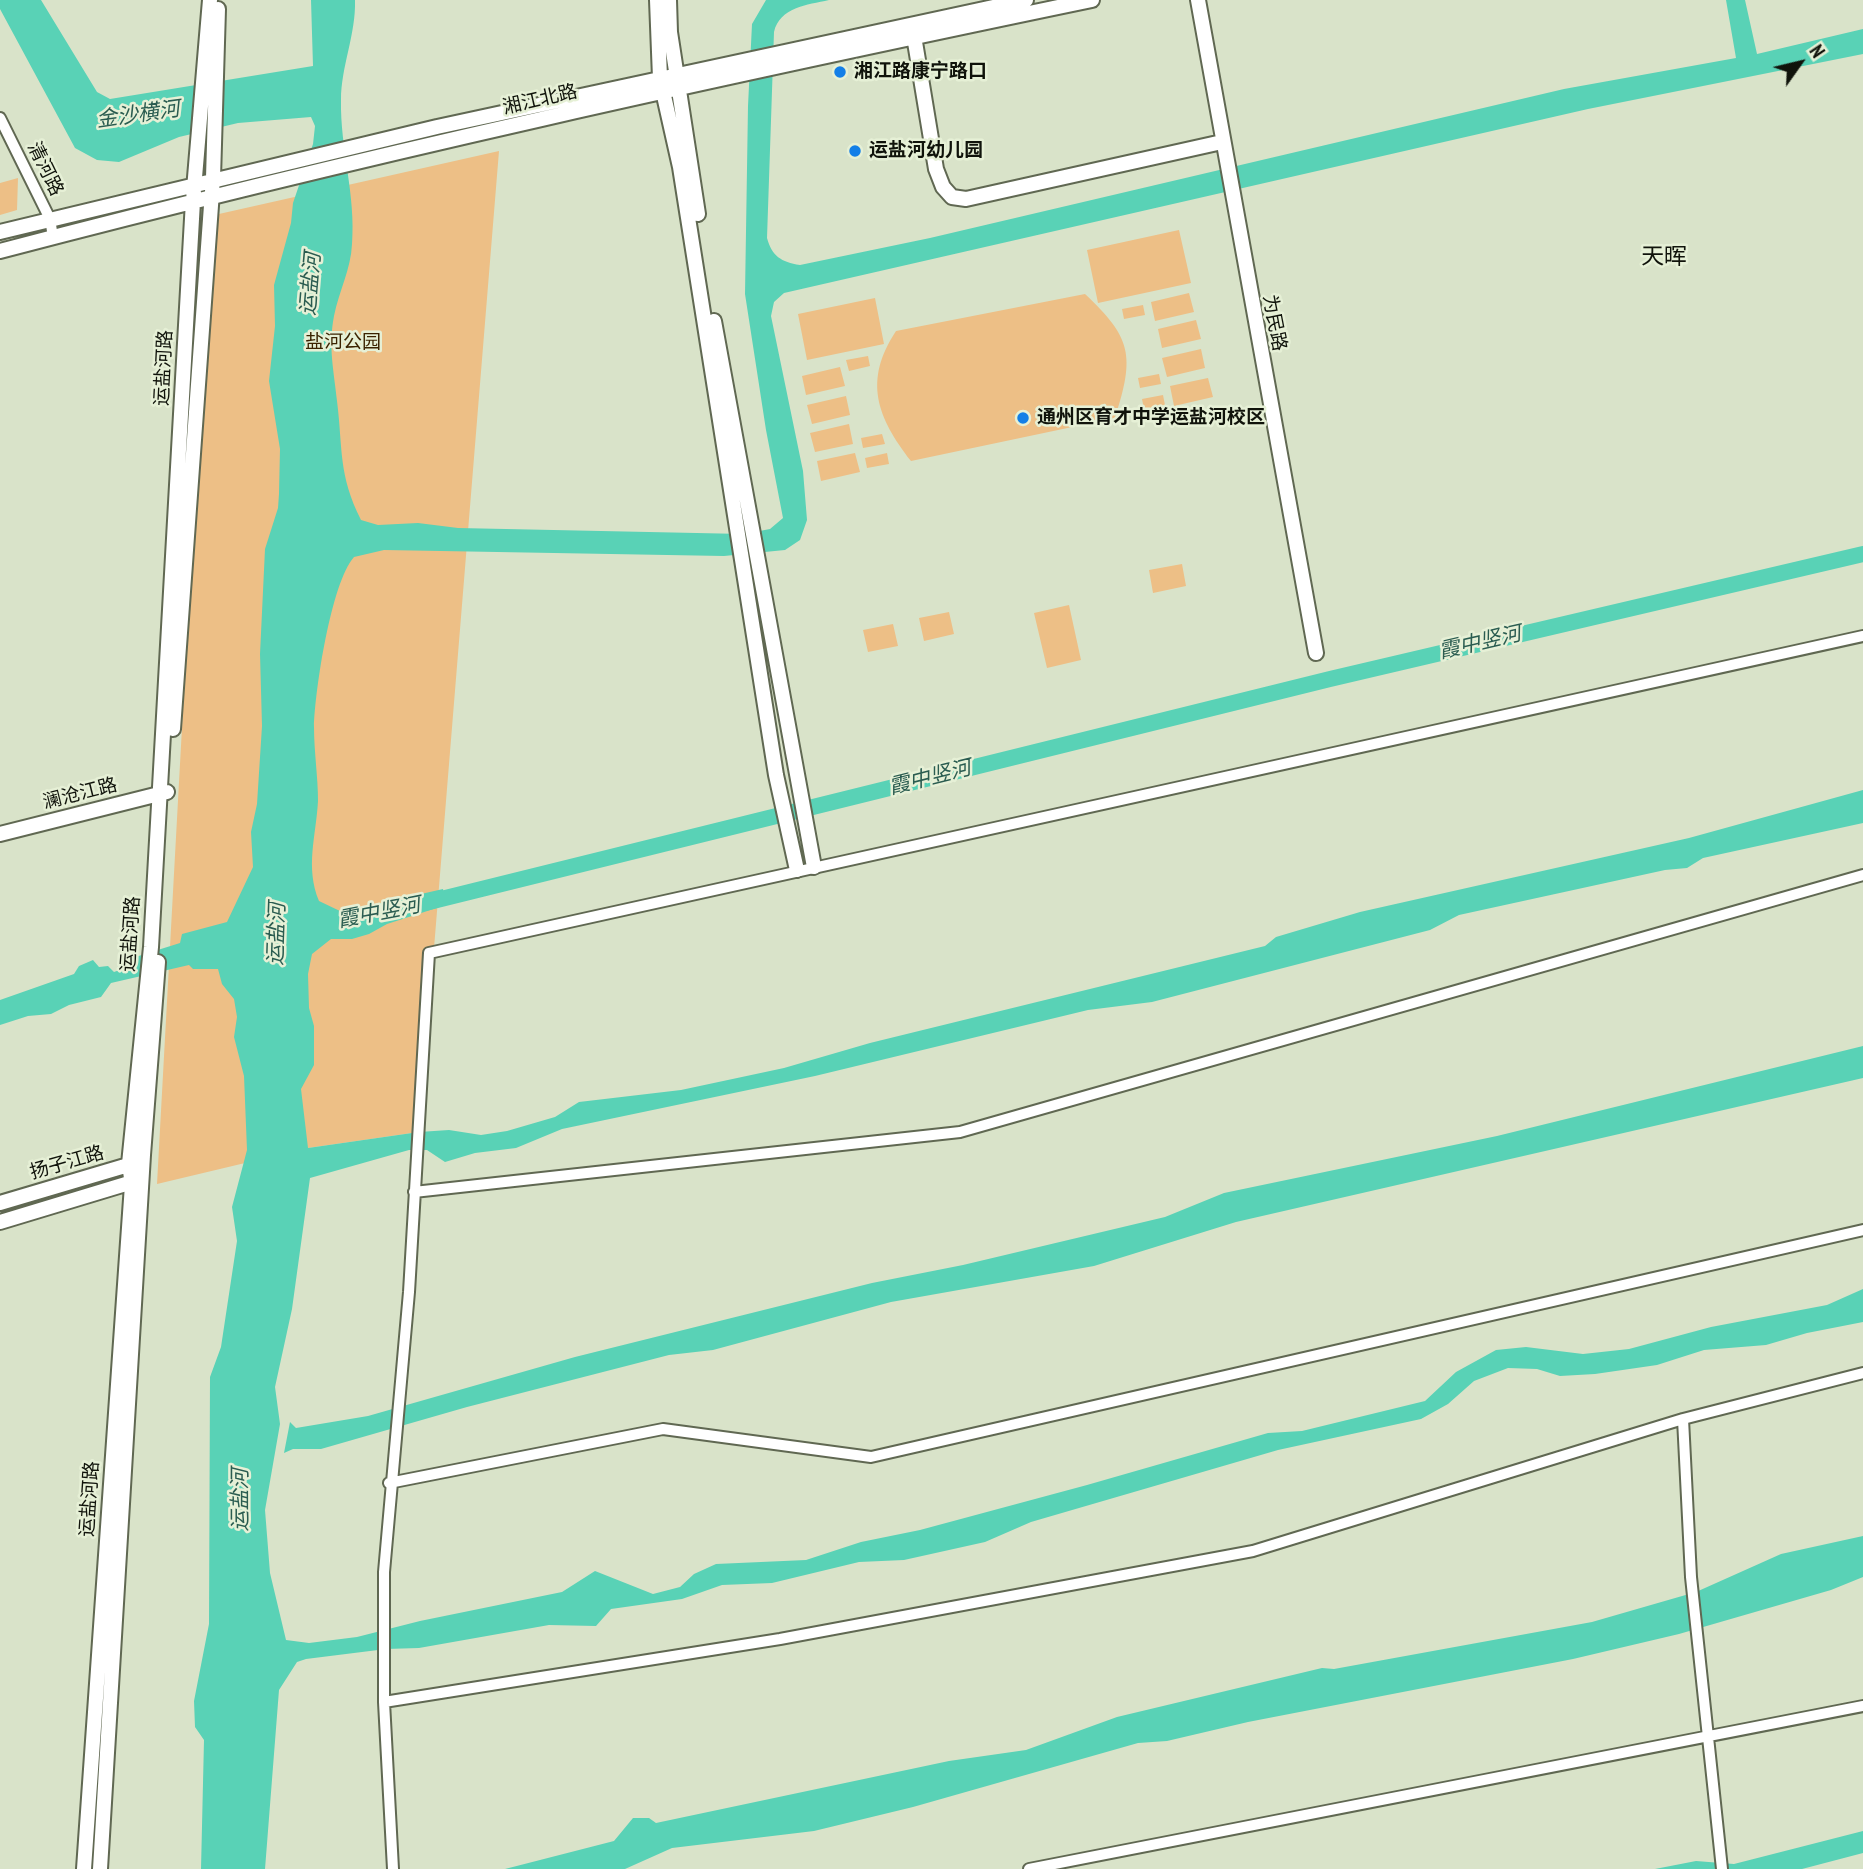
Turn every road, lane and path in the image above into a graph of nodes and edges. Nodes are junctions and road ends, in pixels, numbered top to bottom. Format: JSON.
{"nodes":[{"id":1,"x":210,"y":0,"type":"edge"},
{"id":2,"x":219,"y":0,"type":"edge"},
{"id":3,"x":657,"y":0,"type":"edge"},
{"id":4,"x":669,"y":0,"type":"edge"},
{"id":5,"x":1026,"y":0,"type":"edge"},
{"id":6,"x":1092,"y":0,"type":"edge"},
{"id":7,"x":1198,"y":0,"type":"edge"},
{"id":8,"x":913,"y":30,"type":"junction"},
{"id":9,"x":678,"y":82,"type":"junction"},
{"id":10,"x":662,"y":85,"type":"junction"},
{"id":11,"x":0,"y":118,"type":"edge"},
{"id":12,"x":1222,"y":142,"type":"junction"},
{"id":13,"x":213,"y":178,"type":"junction"},
{"id":14,"x":196,"y":182,"type":"junction"},
{"id":15,"x":210,"y":197,"type":"junction"},
{"id":16,"x":192,"y":201,"type":"junction"},
{"id":17,"x":50,"y":219,"type":"junction"},
{"id":18,"x":0,"y":232,"type":"edge"},
{"id":19,"x":53,"y":237,"type":"junction"},
{"id":20,"x":0,"y":251,"type":"edge"},
{"id":21,"x":1863,"y":636,"type":"edge"},
{"id":22,"x":1316,"y":653,"type":"dead end"},
{"id":23,"x":164,"y":793,"type":"junction"},
{"id":24,"x":0,"y":834,"type":"edge"},
{"id":25,"x":814,"y":867,"type":"junction"},
{"id":26,"x":797,"y":870,"type":"junction"},
{"id":27,"x":1863,"y":876,"type":"edge"},
{"id":28,"x":152,"y":979,"type":"junction"},
{"id":29,"x":143,"y":1155,"type":"junction"},
{"id":30,"x":129,"y":1164,"type":"junction"},
{"id":31,"x":138,"y":1181,"type":"junction"},
{"id":32,"x":414,"y":1192,"type":"junction"},
{"id":33,"x":0,"y":1203,"type":"edge"},
{"id":34,"x":0,"y":1222,"type":"edge"},
{"id":35,"x":1863,"y":1230,"type":"edge"},
{"id":36,"x":1863,"y":1373,"type":"edge"},
{"id":37,"x":1683,"y":1419,"type":"junction"},
{"id":38,"x":389,"y":1483,"type":"junction"},
{"id":39,"x":384,"y":1702,"type":"junction"},
{"id":40,"x":1863,"y":1706,"type":"edge"},
{"id":41,"x":1707,"y":1737,"type":"junction"},
{"id":42,"x":84,"y":1869,"type":"edge"},
{"id":43,"x":100,"y":1869,"type":"edge"},
{"id":44,"x":393,"y":1869,"type":"edge"},
{"id":45,"x":1029,"y":1869,"type":"edge"},
{"id":46,"x":1722,"y":1869,"type":"edge"}],
"edges":[{"from":1,"to":14,"type":"street","name":"运盐河路"},
{"from":2,"to":13,"type":"street","name":"运盐河路"},
{"from":3,"to":10,"type":"street"},
{"from":4,"to":9,"type":"street"},
{"from":5,"to":8,"type":"street","name":"湘江北路"},
{"from":6,"to":8,"type":"street","name":"湘江北路"},
{"from":7,"to":12,"type":"street","name":"为民路"},
{"from":8,"to":9,"type":"street","name":"湘江北路"},
{"from":8,"to":12,"type":"street"},
{"from":9,"to":10,"type":"street","name":"湘江北路"},
{"from":9,"to":25,"type":"street"},
{"from":10,"to":13,"type":"street","name":"湘江北路"},
{"from":10,"to":15,"type":"street","name":"湘江北路"},
{"from":10,"to":26,"type":"street"},
{"from":11,"to":17,"type":"street","name":"清河路"},
{"from":12,"to":22,"type":"street","name":"为民路"},
{"from":13,"to":14,"type":"street","name":"湘江北路"},
{"from":13,"to":15,"type":"street","name":"运盐河路"},
{"from":14,"to":16,"type":"street","name":"运盐河路"},
{"from":14,"to":17,"type":"street","name":"湘江北路"},
{"from":15,"to":16,"type":"street","name":"湘江北路"},
{"from":15,"to":23,"type":"street","name":"运盐河路"},
{"from":16,"to":19,"type":"street","name":"湘江北路"},
{"from":16,"to":23,"type":"street","name":"运盐河路"},
{"from":17,"to":18,"type":"street","name":"湘江北路"},
{"from":17,"to":19,"type":"street","name":"清河路"},
{"from":19,"to":20,"type":"street","name":"湘江北路"},
{"from":21,"to":25,"type":"street"},
{"from":23,"to":24,"type":"street","name":"澜沧江路"},
{"from":23,"to":28,"type":"street","name":"运盐河路"},
{"from":25,"to":26,"type":"street"},
{"from":26,"to":32,"type":"street"},
{"from":27,"to":32,"type":"street"},
{"from":28,"to":29,"type":"street","name":"运盐河路"},
{"from":28,"to":30,"type":"street","name":"运盐河路"},
{"from":29,"to":30,"type":"street","name":"扬子江路"},
{"from":29,"to":31,"type":"street","name":"运盐河路"},
{"from":30,"to":31,"type":"street","name":"运盐河路"},
{"from":30,"to":33,"type":"street","name":"扬子江路"},
{"from":31,"to":34,"type":"street","name":"扬子江路"},
{"from":31,"to":42,"type":"street","name":"运盐河路"},
{"from":31,"to":43,"type":"street","name":"运盐河路"},
{"from":32,"to":38,"type":"street"},
{"from":35,"to":38,"type":"street"},
{"from":36,"to":37,"type":"street"},
{"from":37,"to":39,"type":"street"},
{"from":37,"to":41,"type":"street"},
{"from":38,"to":39,"type":"street"},
{"from":39,"to":44,"type":"street"},
{"from":40,"to":41,"type":"street"},
{"from":41,"to":45,"type":"street"},
{"from":41,"to":46,"type":"street"}]}
